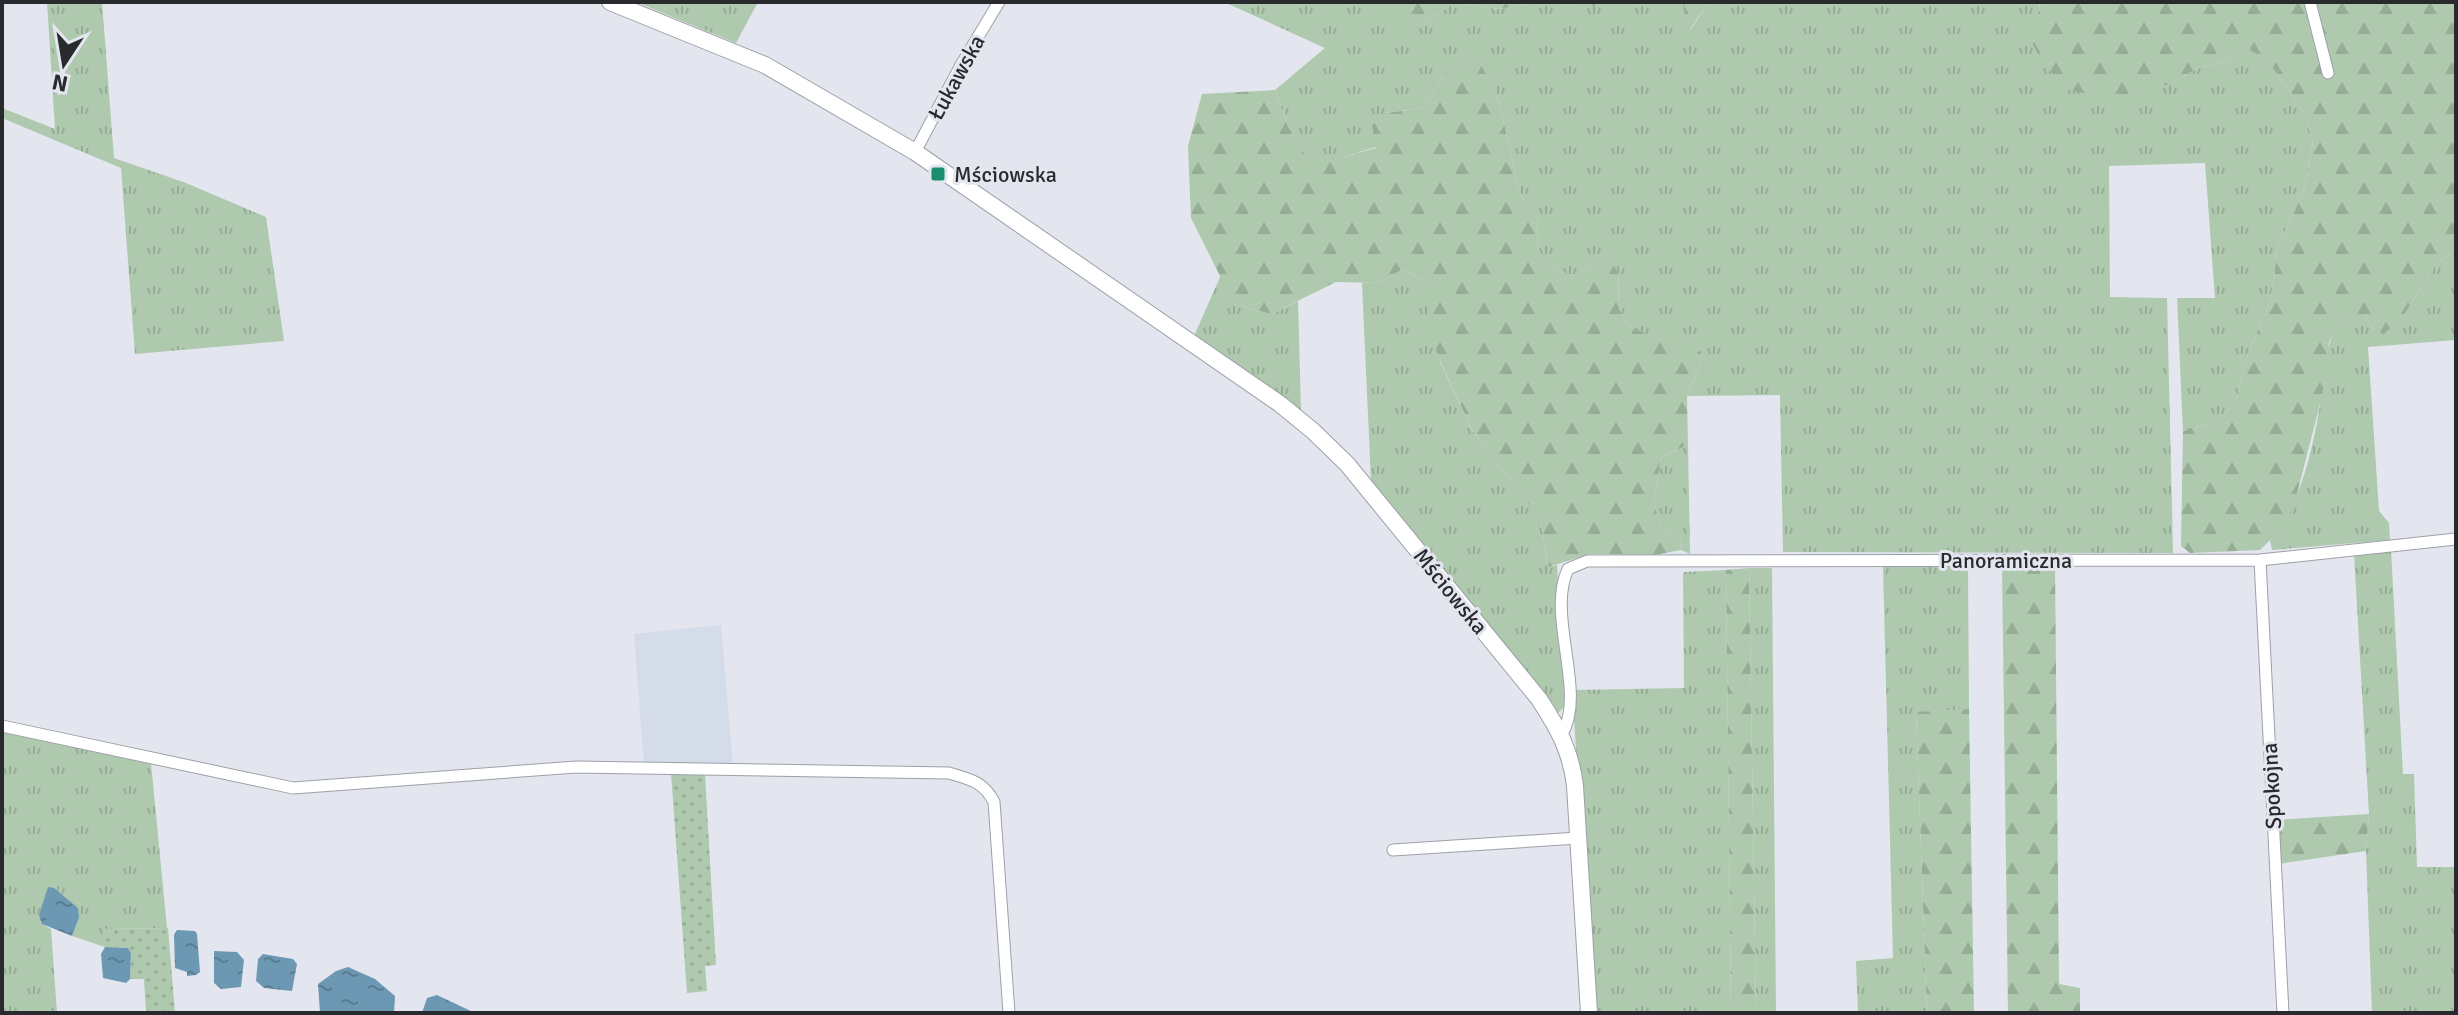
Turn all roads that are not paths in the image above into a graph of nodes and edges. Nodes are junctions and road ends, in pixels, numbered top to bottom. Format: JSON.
{"nodes":[{"id":1,"x":610,"y":2,"type":"edge"},
{"id":2,"x":999,"y":2,"type":"edge"},
{"id":3,"x":2310,"y":2,"type":"edge"},
{"id":4,"x":2328,"y":73,"type":"dead end"},
{"id":5,"x":915,"y":152,"type":"junction"},
{"id":6,"x":2456,"y":539,"type":"edge"},
{"id":7,"x":2260,"y":560,"type":"junction"},
{"id":8,"x":2,"y":726,"type":"edge"},
{"id":9,"x":1562,"y":734,"type":"junction"},
{"id":10,"x":1578,"y":838,"type":"junction"},
{"id":11,"x":1393,"y":850,"type":"dead end"},
{"id":12,"x":1009,"y":1013,"type":"edge"},
{"id":13,"x":1589,"y":1013,"type":"edge"},
{"id":14,"x":2283,"y":1013,"type":"edge"}],
"edges":[{"from":1,"to":5,"type":"street","name":"Mściowska"},
{"from":2,"to":5,"type":"street","name":"Łukawska"},
{"from":3,"to":4,"type":"street"},
{"from":5,"to":9,"type":"street","name":"Mściowska"},
{"from":6,"to":7,"type":"street","name":"Panoramiczna"},
{"from":7,"to":9,"type":"street","name":"Panoramiczna"},
{"from":7,"to":14,"type":"street","name":"Spokojna"},
{"from":8,"to":12,"type":"street"},
{"from":9,"to":10,"type":"street","name":"Mściowska"},
{"from":10,"to":11,"type":"street"},
{"from":10,"to":13,"type":"street","name":"Mściowska"}]}
